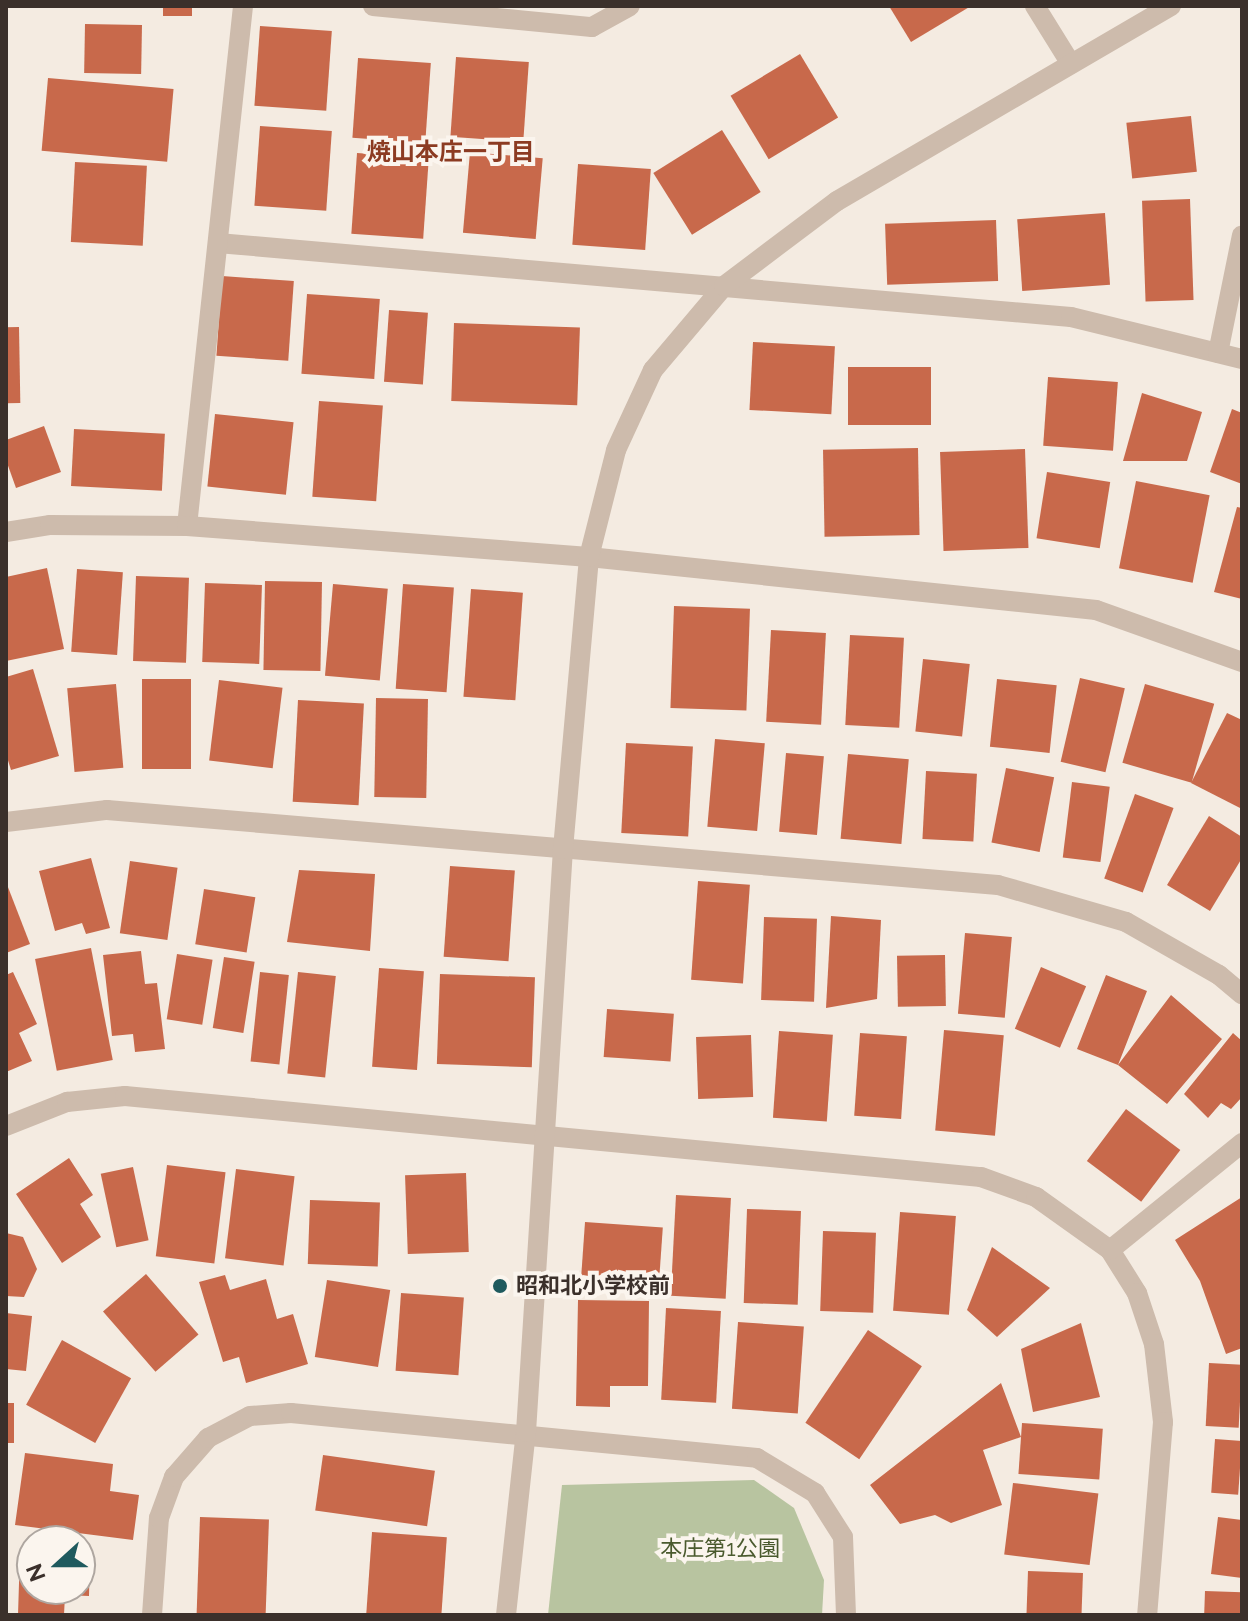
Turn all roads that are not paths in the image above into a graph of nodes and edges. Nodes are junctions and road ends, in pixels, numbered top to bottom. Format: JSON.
{"nodes":[{"id":1,"x":243,"y":6,"type":"edge"},
{"id":2,"x":373,"y":6,"type":"edge"},
{"id":3,"x":630,"y":6,"type":"edge"},
{"id":4,"x":1035,"y":6,"type":"edge"},
{"id":5,"x":1171,"y":6,"type":"edge"},
{"id":6,"x":1071,"y":64,"type":"junction"},
{"id":7,"x":1242,"y":235,"type":"edge"},
{"id":8,"x":218,"y":243,"type":"junction"},
{"id":9,"x":724,"y":286,"type":"junction"},
{"id":10,"x":1218,"y":353,"type":"junction"},
{"id":11,"x":1242,"y":359,"type":"edge"},
{"id":12,"x":187,"y":526,"type":"junction"},
{"id":13,"x":6,"y":532,"type":"edge"},
{"id":14,"x":589,"y":557,"type":"junction"},
{"id":15,"x":1242,"y":662,"type":"edge"},
{"id":16,"x":6,"y":822,"type":"edge"},
{"id":17,"x":563,"y":849,"type":"junction"},
{"id":18,"x":1242,"y":994,"type":"edge"},
{"id":19,"x":6,"y":1126,"type":"edge"},
{"id":20,"x":546,"y":1139,"type":"junction"},
{"id":21,"x":1242,"y":1143,"type":"edge"},
{"id":22,"x":1110,"y":1250,"type":"junction"},
{"id":23,"x":526,"y":1432,"type":"junction"},
{"id":24,"x":152,"y":1615,"type":"edge"},
{"id":25,"x":506,"y":1615,"type":"edge"},
{"id":26,"x":846,"y":1615,"type":"edge"},
{"id":27,"x":1147,"y":1615,"type":"edge"}],
"edges":[{"from":1,"to":8,"type":"street"},
{"from":2,"to":3,"type":"street"},
{"from":4,"to":6,"type":"street"},
{"from":5,"to":6,"type":"street"},
{"from":6,"to":9,"type":"street"},
{"from":7,"to":10,"type":"street"},
{"from":8,"to":9,"type":"street"},
{"from":8,"to":12,"type":"street"},
{"from":9,"to":10,"type":"street"},
{"from":9,"to":14,"type":"street"},
{"from":10,"to":11,"type":"street"},
{"from":12,"to":13,"type":"street"},
{"from":12,"to":14,"type":"street"},
{"from":14,"to":15,"type":"street"},
{"from":14,"to":17,"type":"street"},
{"from":16,"to":17,"type":"street"},
{"from":17,"to":18,"type":"street"},
{"from":17,"to":20,"type":"street"},
{"from":19,"to":20,"type":"street"},
{"from":20,"to":22,"type":"street"},
{"from":20,"to":23,"type":"street"},
{"from":21,"to":22,"type":"street"},
{"from":22,"to":27,"type":"street"},
{"from":23,"to":24,"type":"street"},
{"from":23,"to":25,"type":"street"},
{"from":23,"to":26,"type":"street"}]}
